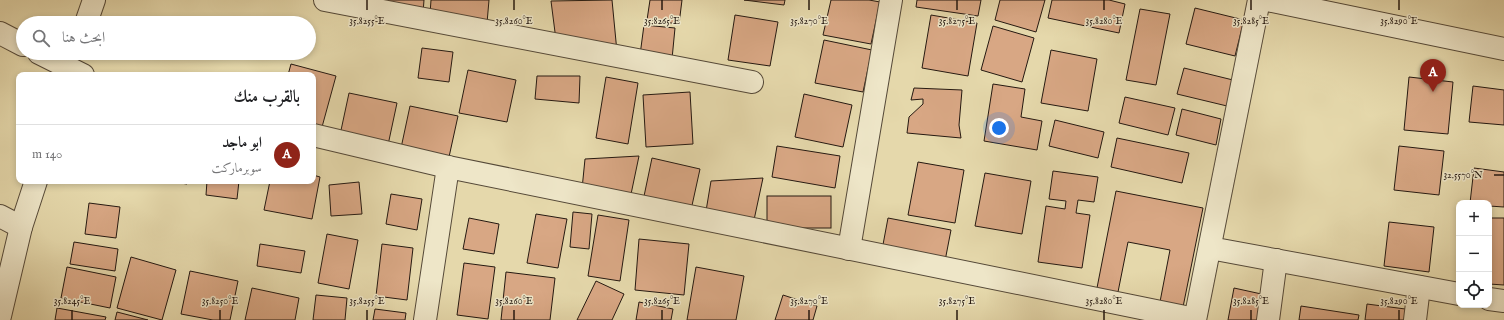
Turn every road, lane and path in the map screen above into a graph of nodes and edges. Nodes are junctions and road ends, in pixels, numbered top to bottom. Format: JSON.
{"nodes":[{"id":1,"x":94,"y":0,"type":"edge"},
{"id":2,"x":324,"y":0,"type":"edge"},
{"id":3,"x":891,"y":0,"type":"edge"},
{"id":4,"x":1259,"y":0,"type":"edge"},
{"id":5,"x":1267,"y":0,"type":"edge"},
{"id":6,"x":88,"y":16,"type":"edge"},
{"id":7,"x":0,"y":33,"type":"edge"},
{"id":8,"x":16,"y":41,"type":"edge"},
{"id":9,"x":1504,"y":49,"type":"edge"},
{"id":10,"x":55,"y":60,"type":"edge"},
{"id":11,"x":75,"y":68,"type":"edge"},
{"id":12,"x":752,"y":82,"type":"dead end"},
{"id":13,"x":316,"y":137,"type":"edge"},
{"id":14,"x":448,"y":167,"type":"junction"},
{"id":15,"x":35,"y":184,"type":"edge"},
{"id":16,"x":0,"y":216,"type":"edge"},
{"id":17,"x":21,"y":227,"type":"junction"},
{"id":18,"x":1210,"y":248,"type":"junction"},
{"id":19,"x":849,"y":249,"type":"junction"},
{"id":20,"x":1276,"y":260,"type":"junction"},
{"id":21,"x":1419,"y":287,"type":"junction"},
{"id":22,"x":1456,"y":293,"type":"edge"},
{"id":23,"x":1492,"y":299,"type":"edge"},
{"id":24,"x":1504,"y":301,"type":"edge"},
{"id":25,"x":0,"y":316,"type":"edge"},
{"id":26,"x":425,"y":320,"type":"edge"},
{"id":27,"x":1195,"y":320,"type":"edge"},
{"id":28,"x":1268,"y":320,"type":"edge"},
{"id":29,"x":1415,"y":320,"type":"edge"}],
"edges":[{"from":1,"to":6,"type":"street"},
{"from":2,"to":12,"type":"street"},
{"from":3,"to":19,"type":"street"},
{"from":4,"to":18,"type":"street"},
{"from":5,"to":9,"type":"street"},
{"from":7,"to":8,"type":"street"},
{"from":10,"to":11,"type":"street"},
{"from":13,"to":14,"type":"street"},
{"from":14,"to":19,"type":"street"},
{"from":14,"to":26,"type":"street"},
{"from":15,"to":17,"type":"street"},
{"from":16,"to":17,"type":"street"},
{"from":17,"to":25,"type":"street"},
{"from":18,"to":20,"type":"street"},
{"from":18,"to":27,"type":"street"},
{"from":19,"to":27,"type":"street"},
{"from":20,"to":21,"type":"street"},
{"from":20,"to":28,"type":"street"},
{"from":21,"to":22,"type":"street"},
{"from":21,"to":29,"type":"street"},
{"from":23,"to":24,"type":"street"}]}
